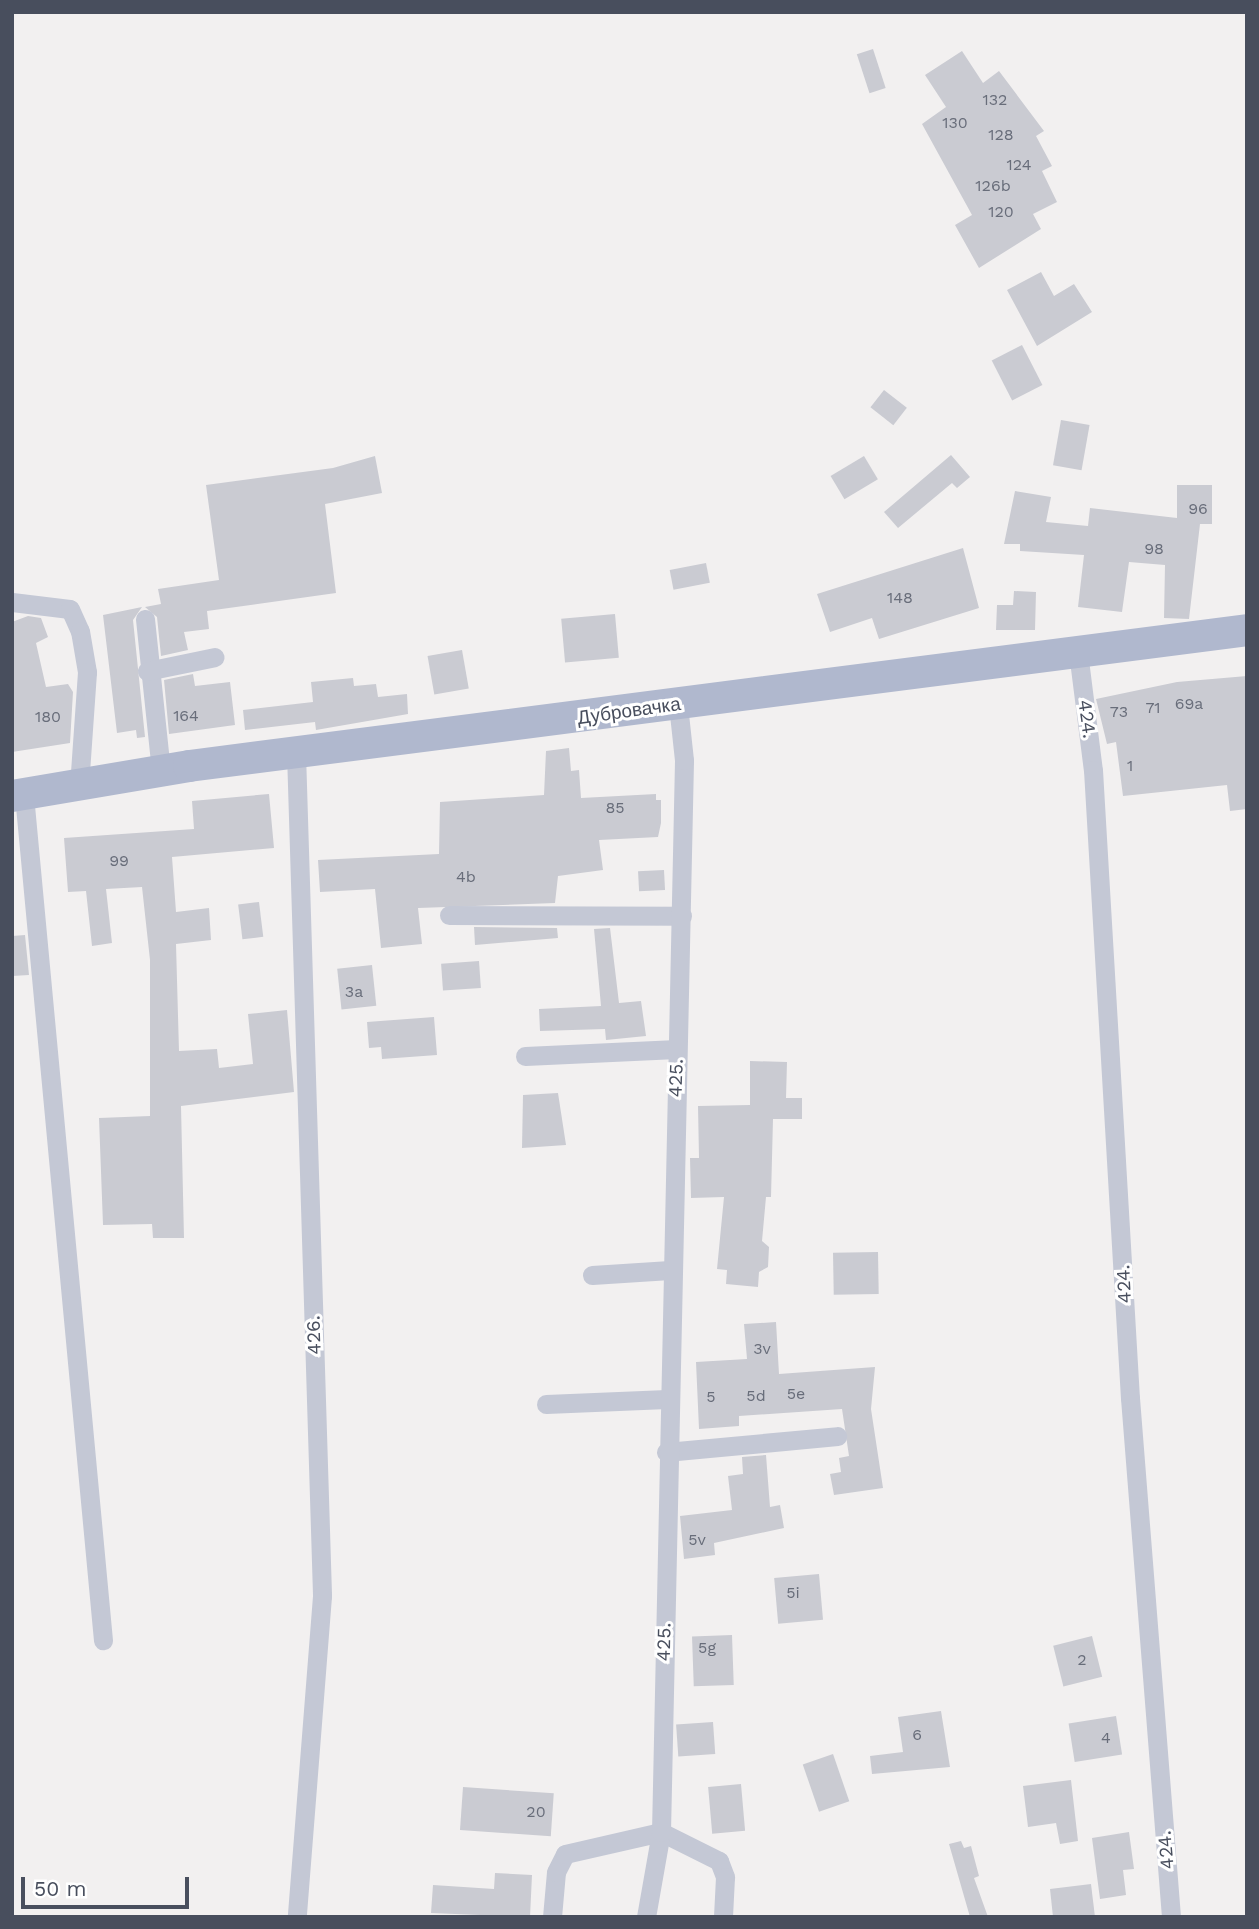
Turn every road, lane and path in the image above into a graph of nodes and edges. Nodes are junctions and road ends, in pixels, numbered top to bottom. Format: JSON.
{"nodes":[{"id":1,"x":12,"y":602,"type":"edge"},
{"id":2,"x":145,"y":619,"type":"dead end"},
{"id":3,"x":1247,"y":630,"type":"edge"},
{"id":4,"x":1078,"y":652,"type":"junction"},
{"id":5,"x":215,"y":657,"type":"dead end"},
{"id":6,"x":147,"y":671,"type":"junction"},
{"id":7,"x":678,"y":705,"type":"junction"},
{"id":8,"x":296,"y":753,"type":"junction"},
{"id":9,"x":161,"y":771,"type":"junction"},
{"id":10,"x":79,"y":786,"type":"junction"},
{"id":11,"x":18,"y":796,"type":"edge"},
{"id":12,"x":449,"y":915,"type":"dead end"},
{"id":13,"x":682,"y":916,"type":"junction"},
{"id":14,"x":677,"y":1049,"type":"junction"},
{"id":15,"x":525,"y":1056,"type":"dead end"},
{"id":16,"x":670,"y":1270,"type":"junction"},
{"id":17,"x":592,"y":1275,"type":"dead end"},
{"id":18,"x":667,"y":1399,"type":"junction"},
{"id":19,"x":546,"y":1404,"type":"dead end"},
{"id":20,"x":837,"y":1436,"type":"dead end"},
{"id":21,"x":666,"y":1452,"type":"junction"},
{"id":22,"x":103,"y":1640,"type":"dead end"},
{"id":23,"x":661,"y":1832,"type":"junction"},
{"id":24,"x":297,"y":1917,"type":"edge"},
{"id":25,"x":552,"y":1917,"type":"edge"},
{"id":26,"x":646,"y":1917,"type":"edge"},
{"id":27,"x":723,"y":1917,"type":"edge"},
{"id":28,"x":1171,"y":1917,"type":"edge"}],
"edges":[{"from":1,"to":10,"type":"street"},
{"from":2,"to":6,"type":"street"},
{"from":3,"to":4,"type":"main road","name":"Дубровачка"},
{"from":4,"to":7,"type":"main road","name":"Дубровачка"},
{"from":4,"to":28,"type":"street","name":"424."},
{"from":5,"to":6,"type":"street"},
{"from":6,"to":9,"type":"street"},
{"from":7,"to":8,"type":"main road","name":"Дубровачка"},
{"from":7,"to":13,"type":"street","name":"425."},
{"from":8,"to":9,"type":"main road","name":"Дубровачка"},
{"from":8,"to":24,"type":"street","name":"426."},
{"from":9,"to":10,"type":"main road","name":"Дубровачка"},
{"from":10,"to":11,"type":"main road","name":"Дубровачка"},
{"from":11,"to":22,"type":"street"},
{"from":12,"to":13,"type":"street"},
{"from":13,"to":14,"type":"street","name":"425."},
{"from":14,"to":15,"type":"street"},
{"from":14,"to":16,"type":"street","name":"425."},
{"from":16,"to":17,"type":"street"},
{"from":16,"to":18,"type":"street","name":"425."},
{"from":18,"to":19,"type":"street"},
{"from":18,"to":21,"type":"street","name":"425."},
{"from":20,"to":21,"type":"street"},
{"from":21,"to":23,"type":"street","name":"425."},
{"from":23,"to":25,"type":"street"},
{"from":23,"to":26,"type":"street","name":"425."},
{"from":23,"to":27,"type":"street"}]}
